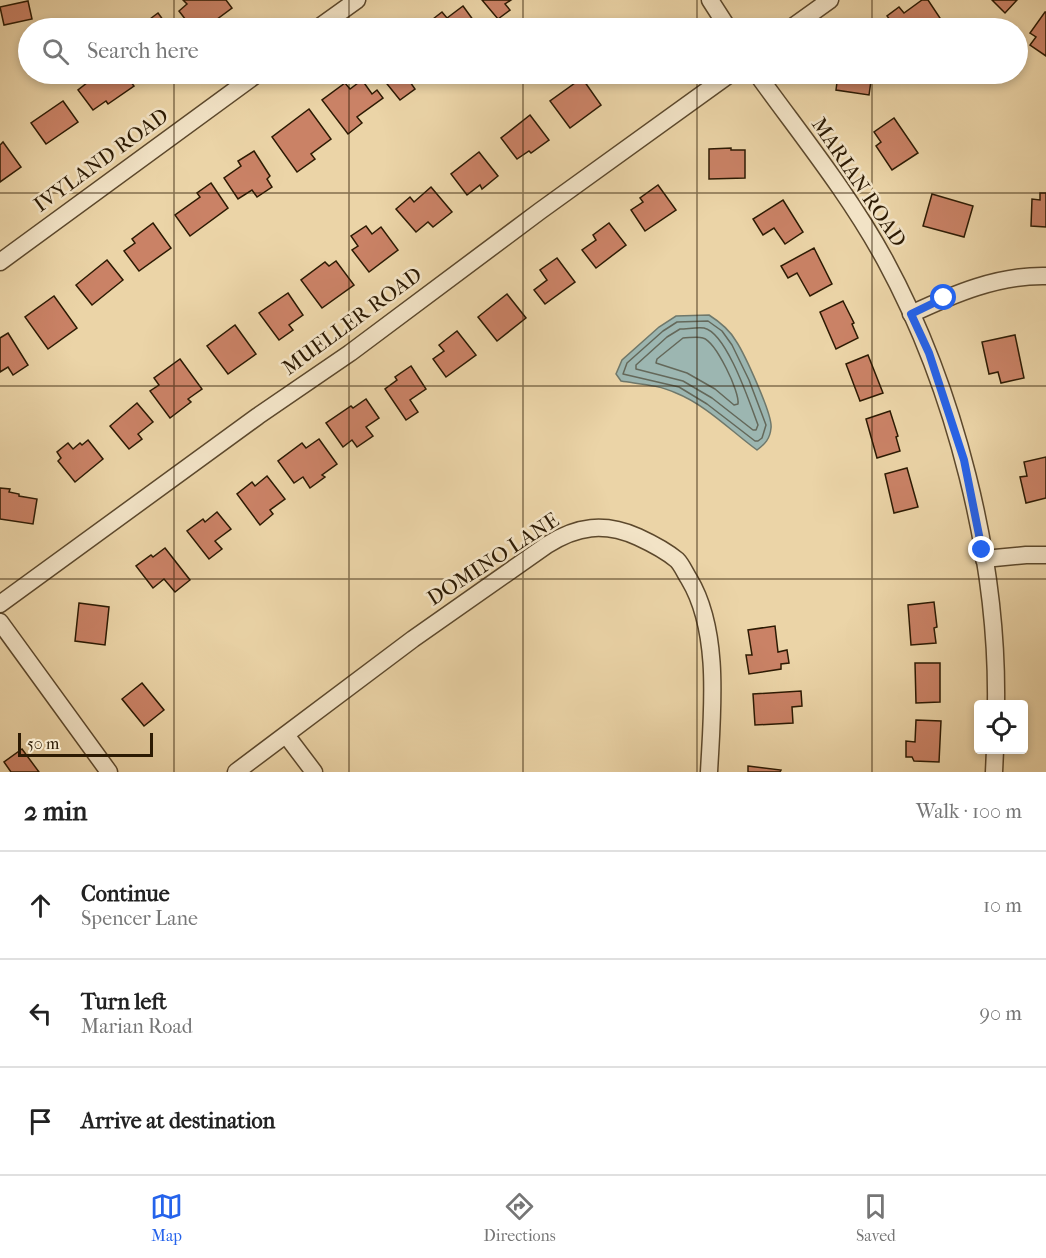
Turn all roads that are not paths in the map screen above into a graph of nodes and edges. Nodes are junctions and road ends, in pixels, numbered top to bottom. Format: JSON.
{"nodes":[{"id":1,"x":357,"y":0,"type":"edge"},
{"id":2,"x":710,"y":0,"type":"edge"},
{"id":3,"x":830,"y":0,"type":"edge"},
{"id":4,"x":332,"y":18,"type":"edge"},
{"id":5,"x":722,"y":18,"type":"edge"},
{"id":6,"x":805,"y":18,"type":"edge"},
{"id":7,"x":243,"y":84,"type":"edge"},
{"id":8,"x":716,"y":84,"type":"edge"},
{"id":9,"x":764,"y":84,"type":"edge"},
{"id":10,"x":0,"y":262,"type":"edge"},
{"id":11,"x":1046,"y":276,"type":"edge"},
{"id":12,"x":911,"y":314,"type":"junction"},
{"id":13,"x":1046,"y":555,"type":"edge"},
{"id":14,"x":984,"y":559,"type":"junction"},
{"id":15,"x":0,"y":604,"type":"edge"},
{"id":16,"x":0,"y":622,"type":"edge"},
{"id":17,"x":996,"y":700,"type":"edge"},
{"id":18,"x":286,"y":735,"type":"junction"},
{"id":19,"x":995,"y":754,"type":"edge"},
{"id":20,"x":110,"y":772,"type":"edge"},
{"id":21,"x":236,"y":772,"type":"edge"},
{"id":22,"x":314,"y":772,"type":"edge"},
{"id":23,"x":709,"y":772,"type":"edge"},
{"id":24,"x":994,"y":772,"type":"edge"}],
"edges":[{"from":1,"to":4,"type":"street"},
{"from":2,"to":5,"type":"street"},
{"from":3,"to":6,"type":"street"},
{"from":7,"to":10,"type":"street","name":"IVYLAND ROAD"},
{"from":8,"to":15,"type":"street","name":"MUELLER ROAD"},
{"from":9,"to":12,"type":"street","name":"MARIAN ROAD"},
{"from":11,"to":12,"type":"street"},
{"from":12,"to":14,"type":"street","name":"MARIAN ROAD"},
{"from":13,"to":14,"type":"street"},
{"from":14,"to":17,"type":"street","name":"MARIAN ROAD"},
{"from":16,"to":20,"type":"street"},
{"from":18,"to":21,"type":"street","name":"DOMINO LANE"},
{"from":18,"to":22,"type":"street"},
{"from":18,"to":23,"type":"street","name":"DOMINO LANE"},
{"from":19,"to":24,"type":"street"}]}
